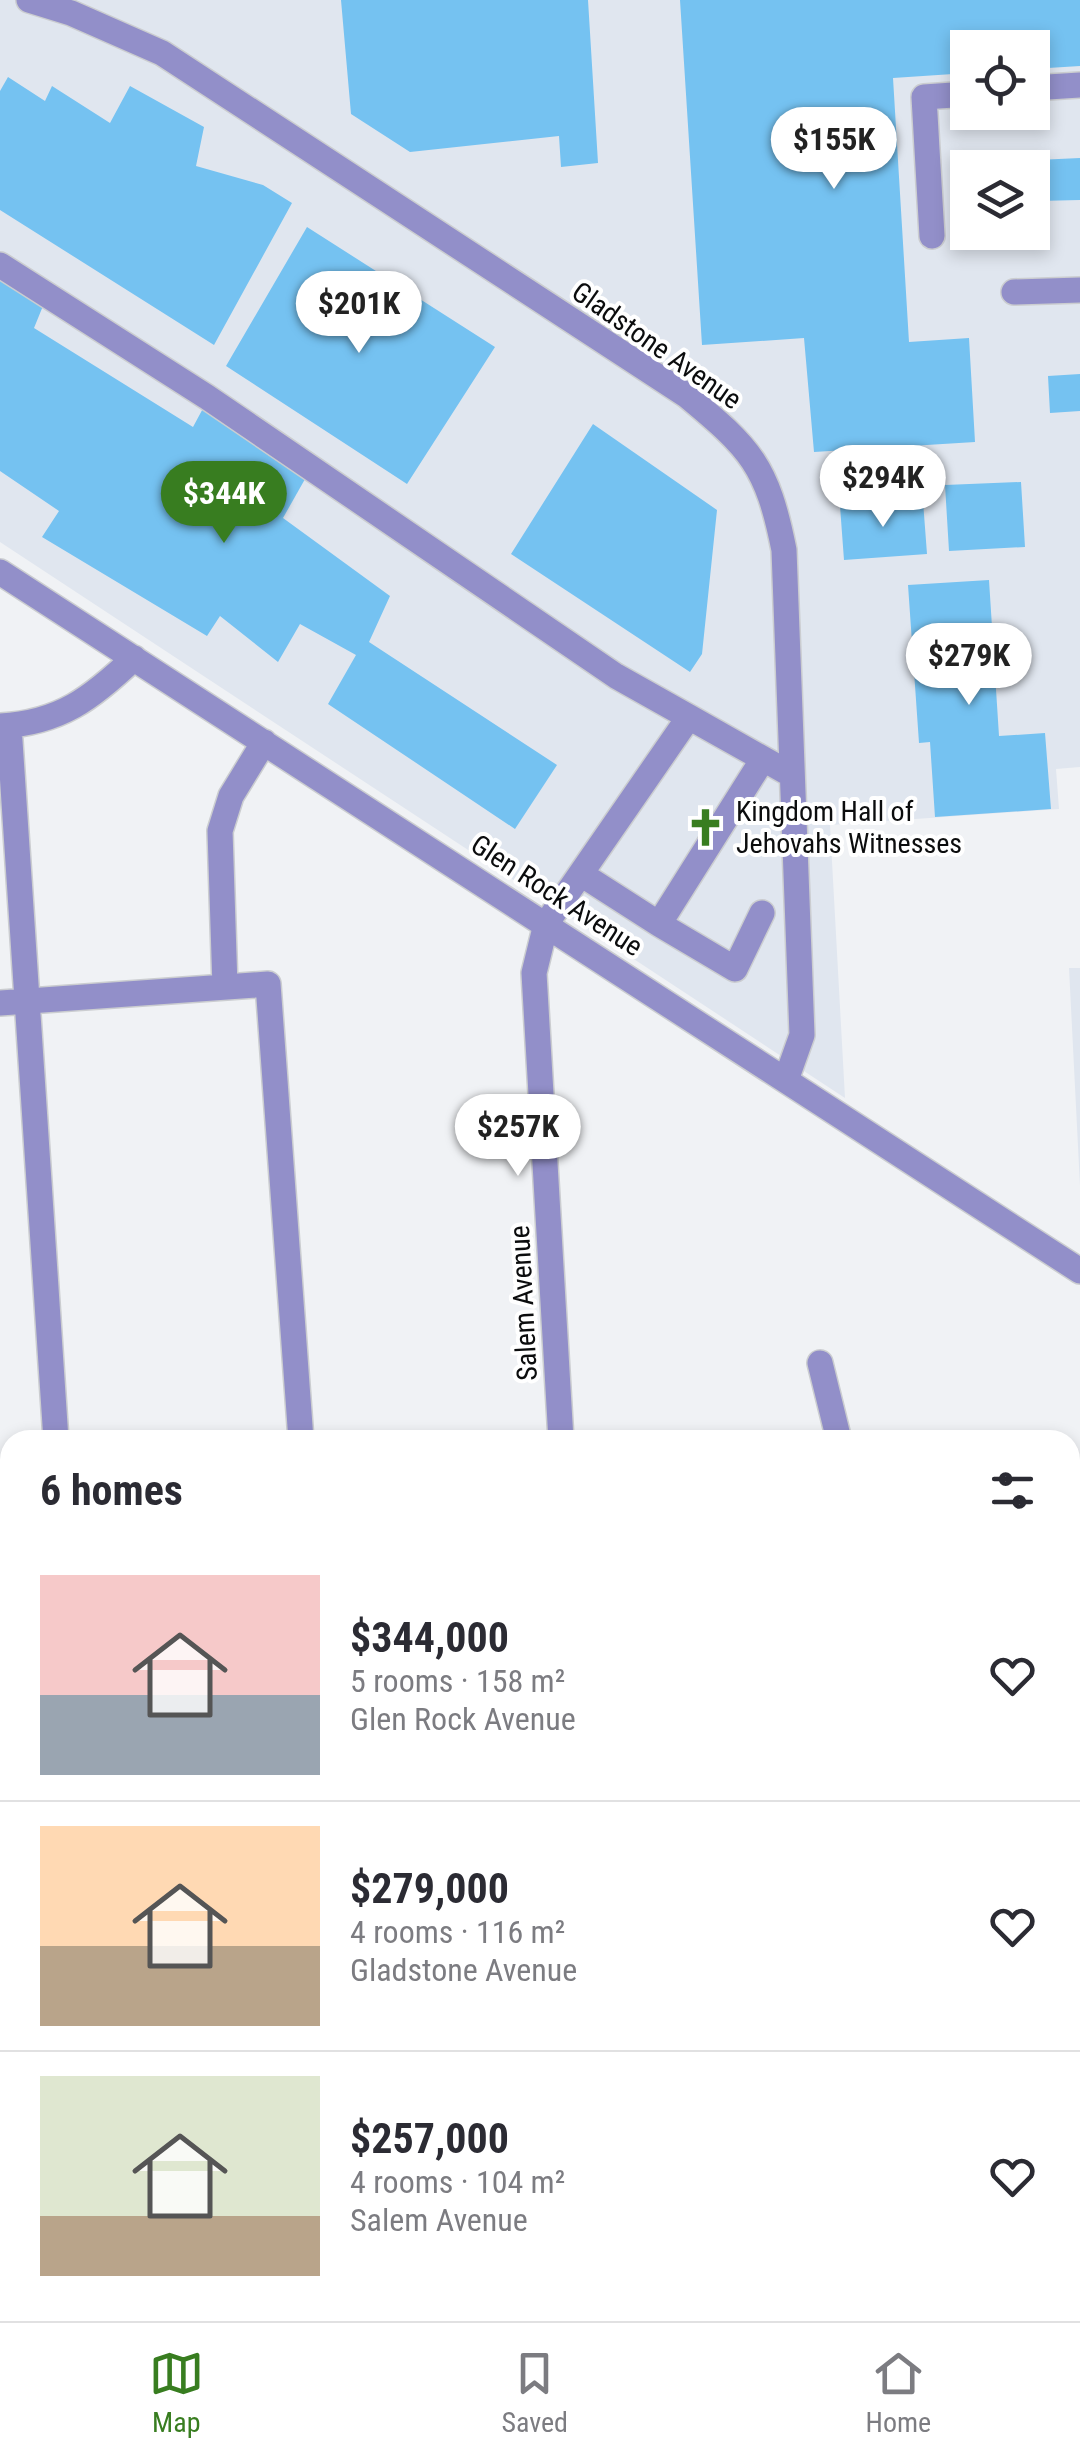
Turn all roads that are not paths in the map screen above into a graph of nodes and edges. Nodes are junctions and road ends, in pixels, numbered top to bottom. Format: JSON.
{"nodes":[{"id":1,"x":29,"y":0,"type":"edge"},
{"id":2,"x":1080,"y":84,"type":"edge"},
{"id":3,"x":1050,"y":86,"type":"edge"},
{"id":4,"x":950,"y":95,"type":"edge"},
{"id":5,"x":932,"y":236,"type":"dead end"},
{"id":6,"x":0,"y":264,"type":"edge"},
{"id":7,"x":1080,"y":290,"type":"edge"},
{"id":8,"x":1014,"y":292,"type":"dead end"},
{"id":9,"x":0,"y":572,"type":"edge"},
{"id":10,"x":134,"y":658,"type":"junction"},
{"id":11,"x":690,"y":717,"type":"junction"},
{"id":12,"x":4,"y":726,"type":"edge"},
{"id":13,"x":264,"y":742,"type":"junction"},
{"id":14,"x":763,"y":759,"type":"junction"},
{"id":15,"x":792,"y":776,"type":"junction"},
{"id":16,"x":580,"y":874,"type":"junction"},
{"id":17,"x":762,"y":913,"type":"dead end"},
{"id":18,"x":546,"y":924,"type":"junction"},
{"id":19,"x":659,"y":924,"type":"junction"},
{"id":20,"x":226,"y":987,"type":"junction"},
{"id":21,"x":27,"y":1001,"type":"junction"},
{"id":22,"x":0,"y":1002,"type":"edge"},
{"id":23,"x":786,"y":1080,"type":"junction"},
{"id":24,"x":1080,"y":1271,"type":"edge"},
{"id":25,"x":820,"y":1364,"type":"dead end"},
{"id":26,"x":55,"y":1430,"type":"edge"},
{"id":27,"x":299,"y":1430,"type":"edge"},
{"id":28,"x":560,"y":1430,"type":"edge"},
{"id":29,"x":836,"y":1430,"type":"edge"}],
"edges":[{"from":1,"to":15,"type":"street","name":"Gladstone Avenue"},
{"from":2,"to":3,"type":"street"},
{"from":4,"to":5,"type":"street"},
{"from":6,"to":11,"type":"street"},
{"from":7,"to":8,"type":"street"},
{"from":9,"to":10,"type":"street","name":"Glen Rock Avenue"},
{"from":10,"to":12,"type":"street"},
{"from":10,"to":13,"type":"street","name":"Glen Rock Avenue"},
{"from":11,"to":14,"type":"street"},
{"from":11,"to":16,"type":"street"},
{"from":12,"to":21,"type":"street"},
{"from":13,"to":18,"type":"street","name":"Glen Rock Avenue"},
{"from":13,"to":20,"type":"street"},
{"from":14,"to":15,"type":"street"},
{"from":14,"to":19,"type":"street"},
{"from":15,"to":23,"type":"street","name":"Gladstone Avenue"},
{"from":16,"to":18,"type":"street"},
{"from":16,"to":19,"type":"street"},
{"from":17,"to":19,"type":"street"},
{"from":18,"to":23,"type":"street","name":"Glen Rock Avenue"},
{"from":18,"to":28,"type":"street","name":"Salem Avenue"},
{"from":20,"to":21,"type":"street"},
{"from":20,"to":27,"type":"street"},
{"from":21,"to":22,"type":"street"},
{"from":21,"to":26,"type":"street"},
{"from":23,"to":24,"type":"street","name":"Glen Rock Avenue"},
{"from":25,"to":29,"type":"street"}]}
